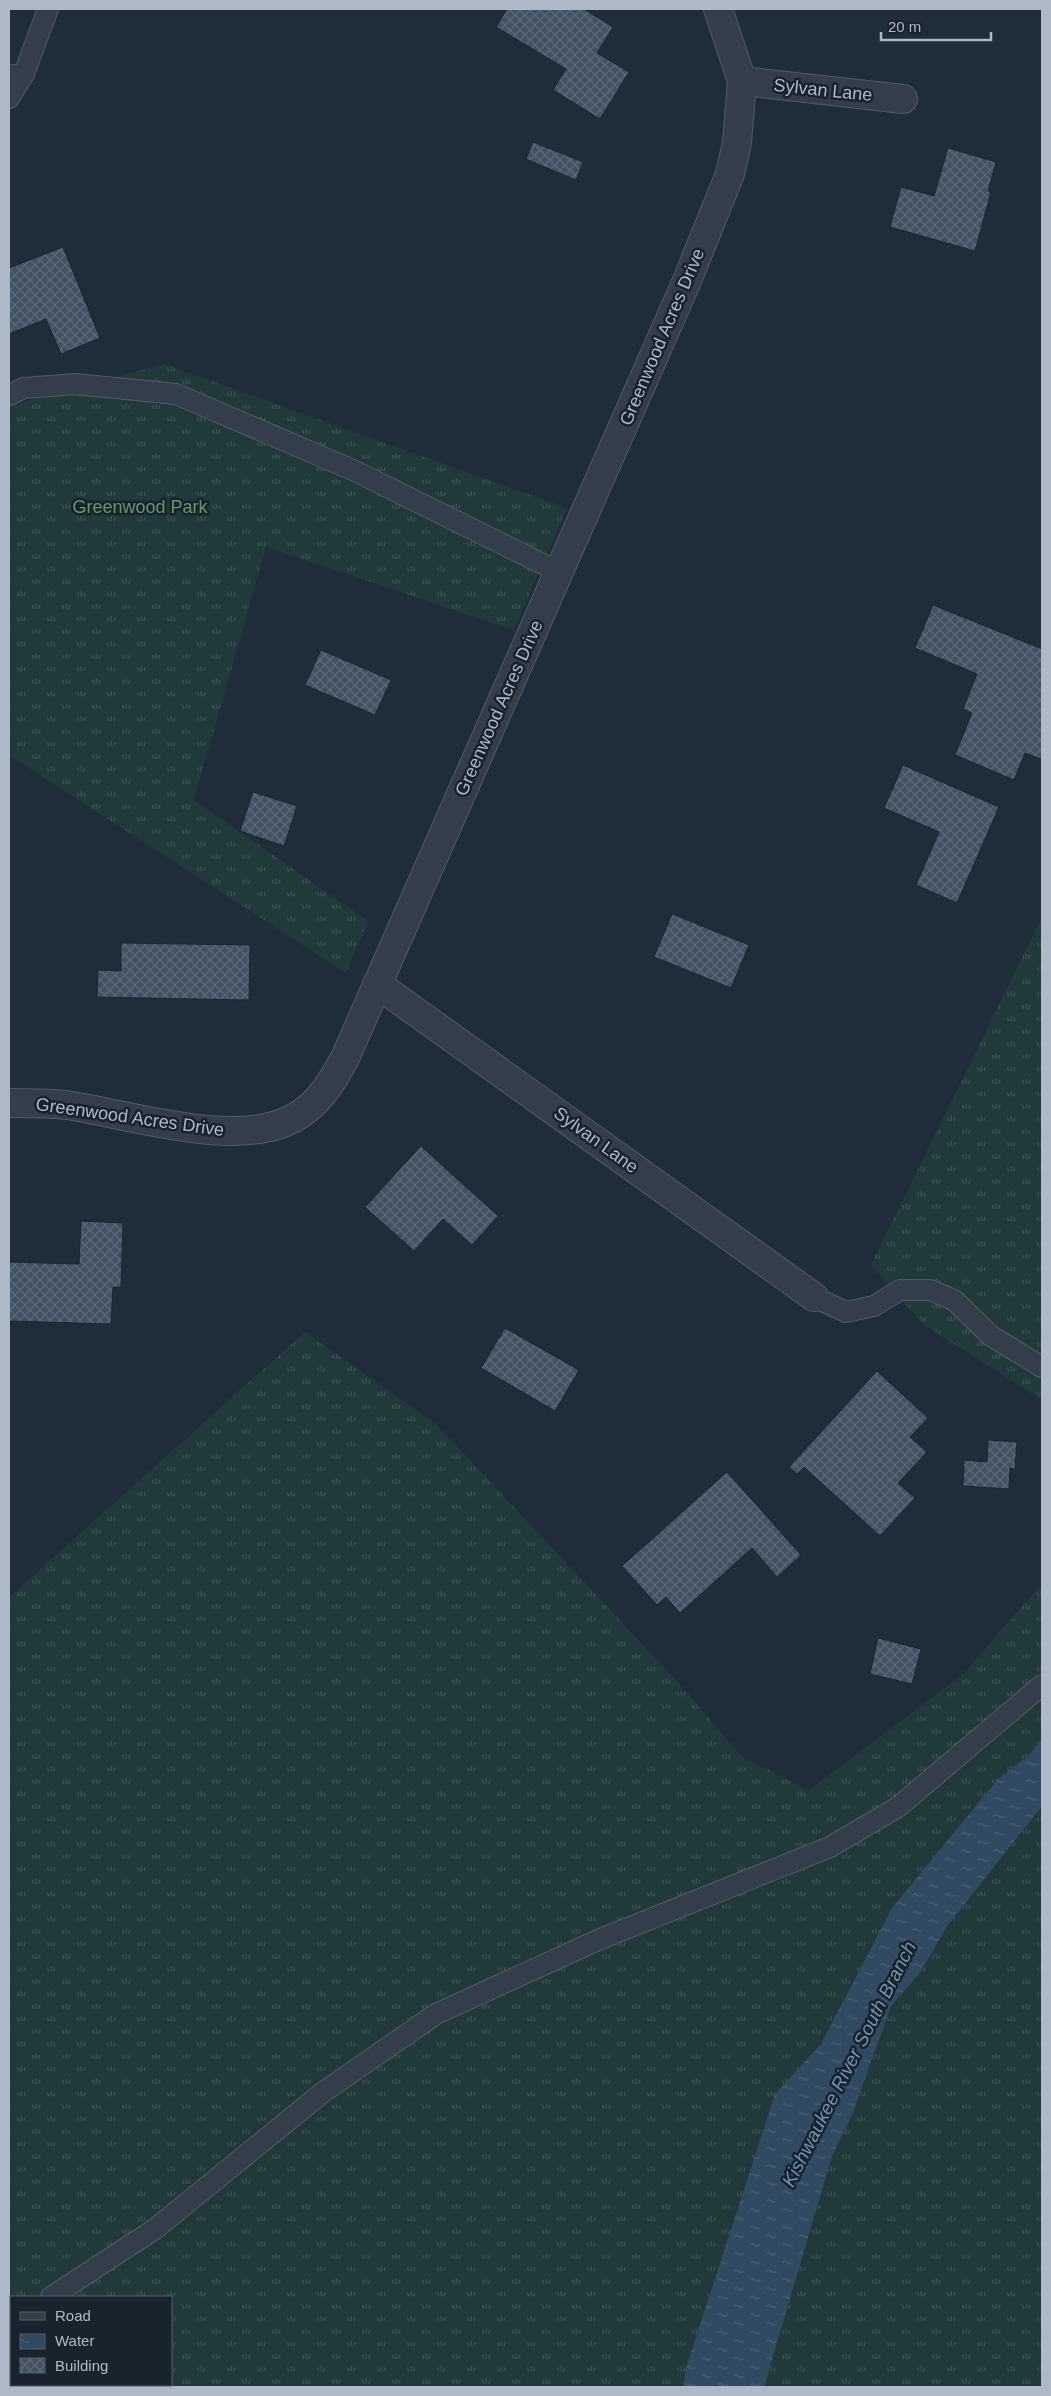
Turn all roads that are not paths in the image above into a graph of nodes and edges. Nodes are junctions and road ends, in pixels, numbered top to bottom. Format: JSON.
{"nodes":[{"id":1,"x":48,"y":9,"type":"edge"},
{"id":2,"x":718,"y":9,"type":"edge"},
{"id":3,"x":16,"y":75,"type":"edge"},
{"id":4,"x":742,"y":81,"type":"junction"},
{"id":5,"x":9,"y":98,"type":"edge"},
{"id":6,"x":903,"y":99,"type":"dead end"},
{"id":7,"x":9,"y":396,"type":"edge"},
{"id":8,"x":559,"y":572,"type":"junction"},
{"id":9,"x":378,"y":984,"type":"junction"},
{"id":10,"x":9,"y":1104,"type":"edge"},
{"id":11,"x":814,"y":1297,"type":"joint"},
{"id":12,"x":1042,"y":1367,"type":"edge"},
{"id":13,"x":1042,"y":1685,"type":"edge"},
{"id":14,"x":53,"y":2296,"type":"edge"}],
"edges":[{"from":1,"to":3,"type":"lane"},
{"from":2,"to":4,"type":"street","name":"Greenwood Acres Drive"},
{"from":3,"to":5,"type":"lane"},
{"from":4,"to":6,"type":"street","name":"Sylvan Lane"},
{"from":4,"to":8,"type":"street","name":"Greenwood Acres Drive"},
{"from":7,"to":8,"type":"lane"},
{"from":8,"to":9,"type":"street","name":"Greenwood Acres Drive"},
{"from":9,"to":10,"type":"street","name":"Greenwood Acres Drive"},
{"from":9,"to":11,"type":"street","name":"Sylvan Lane"},
{"from":11,"to":12,"type":"lane"},
{"from":13,"to":14,"type":"lane"}]}
